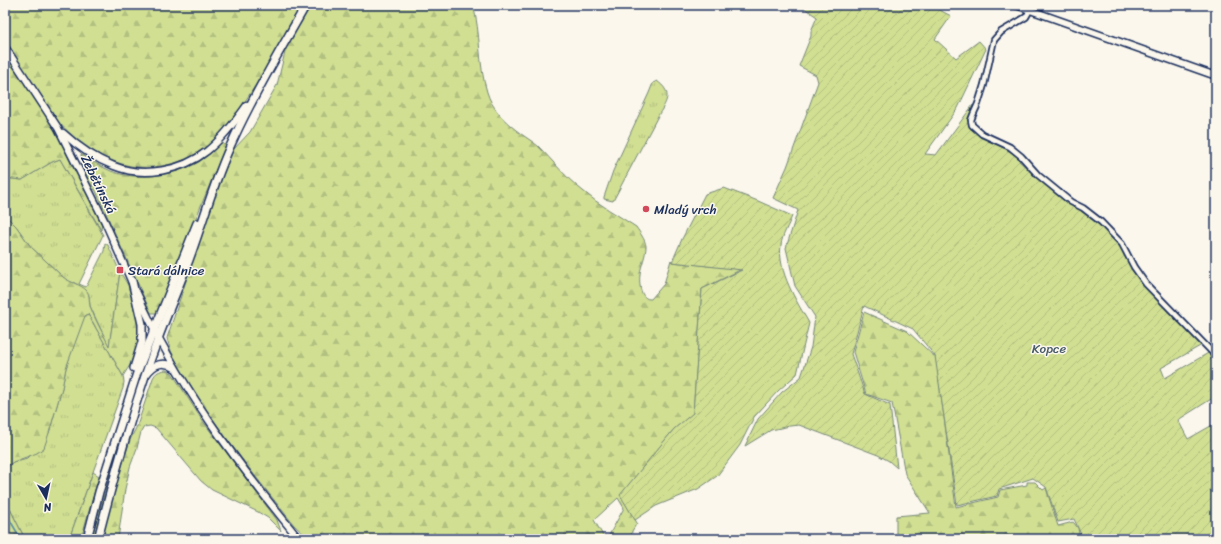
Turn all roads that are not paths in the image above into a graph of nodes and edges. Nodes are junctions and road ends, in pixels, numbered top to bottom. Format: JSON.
{"nodes":[{"id":1,"x":306,"y":5,"type":"edge"},
{"id":2,"x":1016,"y":5,"type":"edge"},
{"id":3,"x":1030,"y":10,"type":"junction"},
{"id":4,"x":5,"y":47,"type":"edge"},
{"id":5,"x":1216,"y":76,"type":"edge"},
{"id":6,"x":258,"y":89,"type":"junction"},
{"id":7,"x":58,"y":128,"type":"junction"},
{"id":8,"x":212,"y":192,"type":"junction"},
{"id":9,"x":132,"y":281,"type":"junction"},
{"id":10,"x":154,"y":330,"type":"junction"},
{"id":11,"x":158,"y":339,"type":"junction"},
{"id":12,"x":1216,"y":360,"type":"edge"},
{"id":13,"x":175,"y":368,"type":"junction"},
{"id":14,"x":146,"y":375,"type":"junction"},
{"id":15,"x":122,"y":417,"type":"junction"},
{"id":16,"x":86,"y":539,"type":"edge"},
{"id":17,"x":98,"y":539,"type":"edge"},
{"id":18,"x":299,"y":539,"type":"edge"}],
"edges":[{"from":1,"to":6,"type":"main road"},
{"from":2,"to":3,"type":"street"},
{"from":3,"to":5,"type":"street"},
{"from":3,"to":12,"type":"street"},
{"from":4,"to":7,"type":"street","name":"Žebětínská"},
{"from":6,"to":7,"type":"street"},
{"from":6,"to":8,"type":"main road"},
{"from":7,"to":9,"type":"street","name":"Žebětínská"},
{"from":8,"to":10,"type":"main road"},
{"from":8,"to":11,"type":"main road"},
{"from":9,"to":10,"type":"street","name":"Žebětínská"},
{"from":9,"to":15,"type":"main road"},
{"from":10,"to":11,"type":"street","name":"Žebětínská"},
{"from":10,"to":15,"type":"main road"},
{"from":11,"to":13,"type":"street","name":"Žebětínská"},
{"from":11,"to":14,"type":"main road"},
{"from":13,"to":14,"type":"street"},
{"from":13,"to":18,"type":"street","name":"Žebětínská"},
{"from":14,"to":17,"type":"main road"},
{"from":15,"to":16,"type":"main road"}]}
